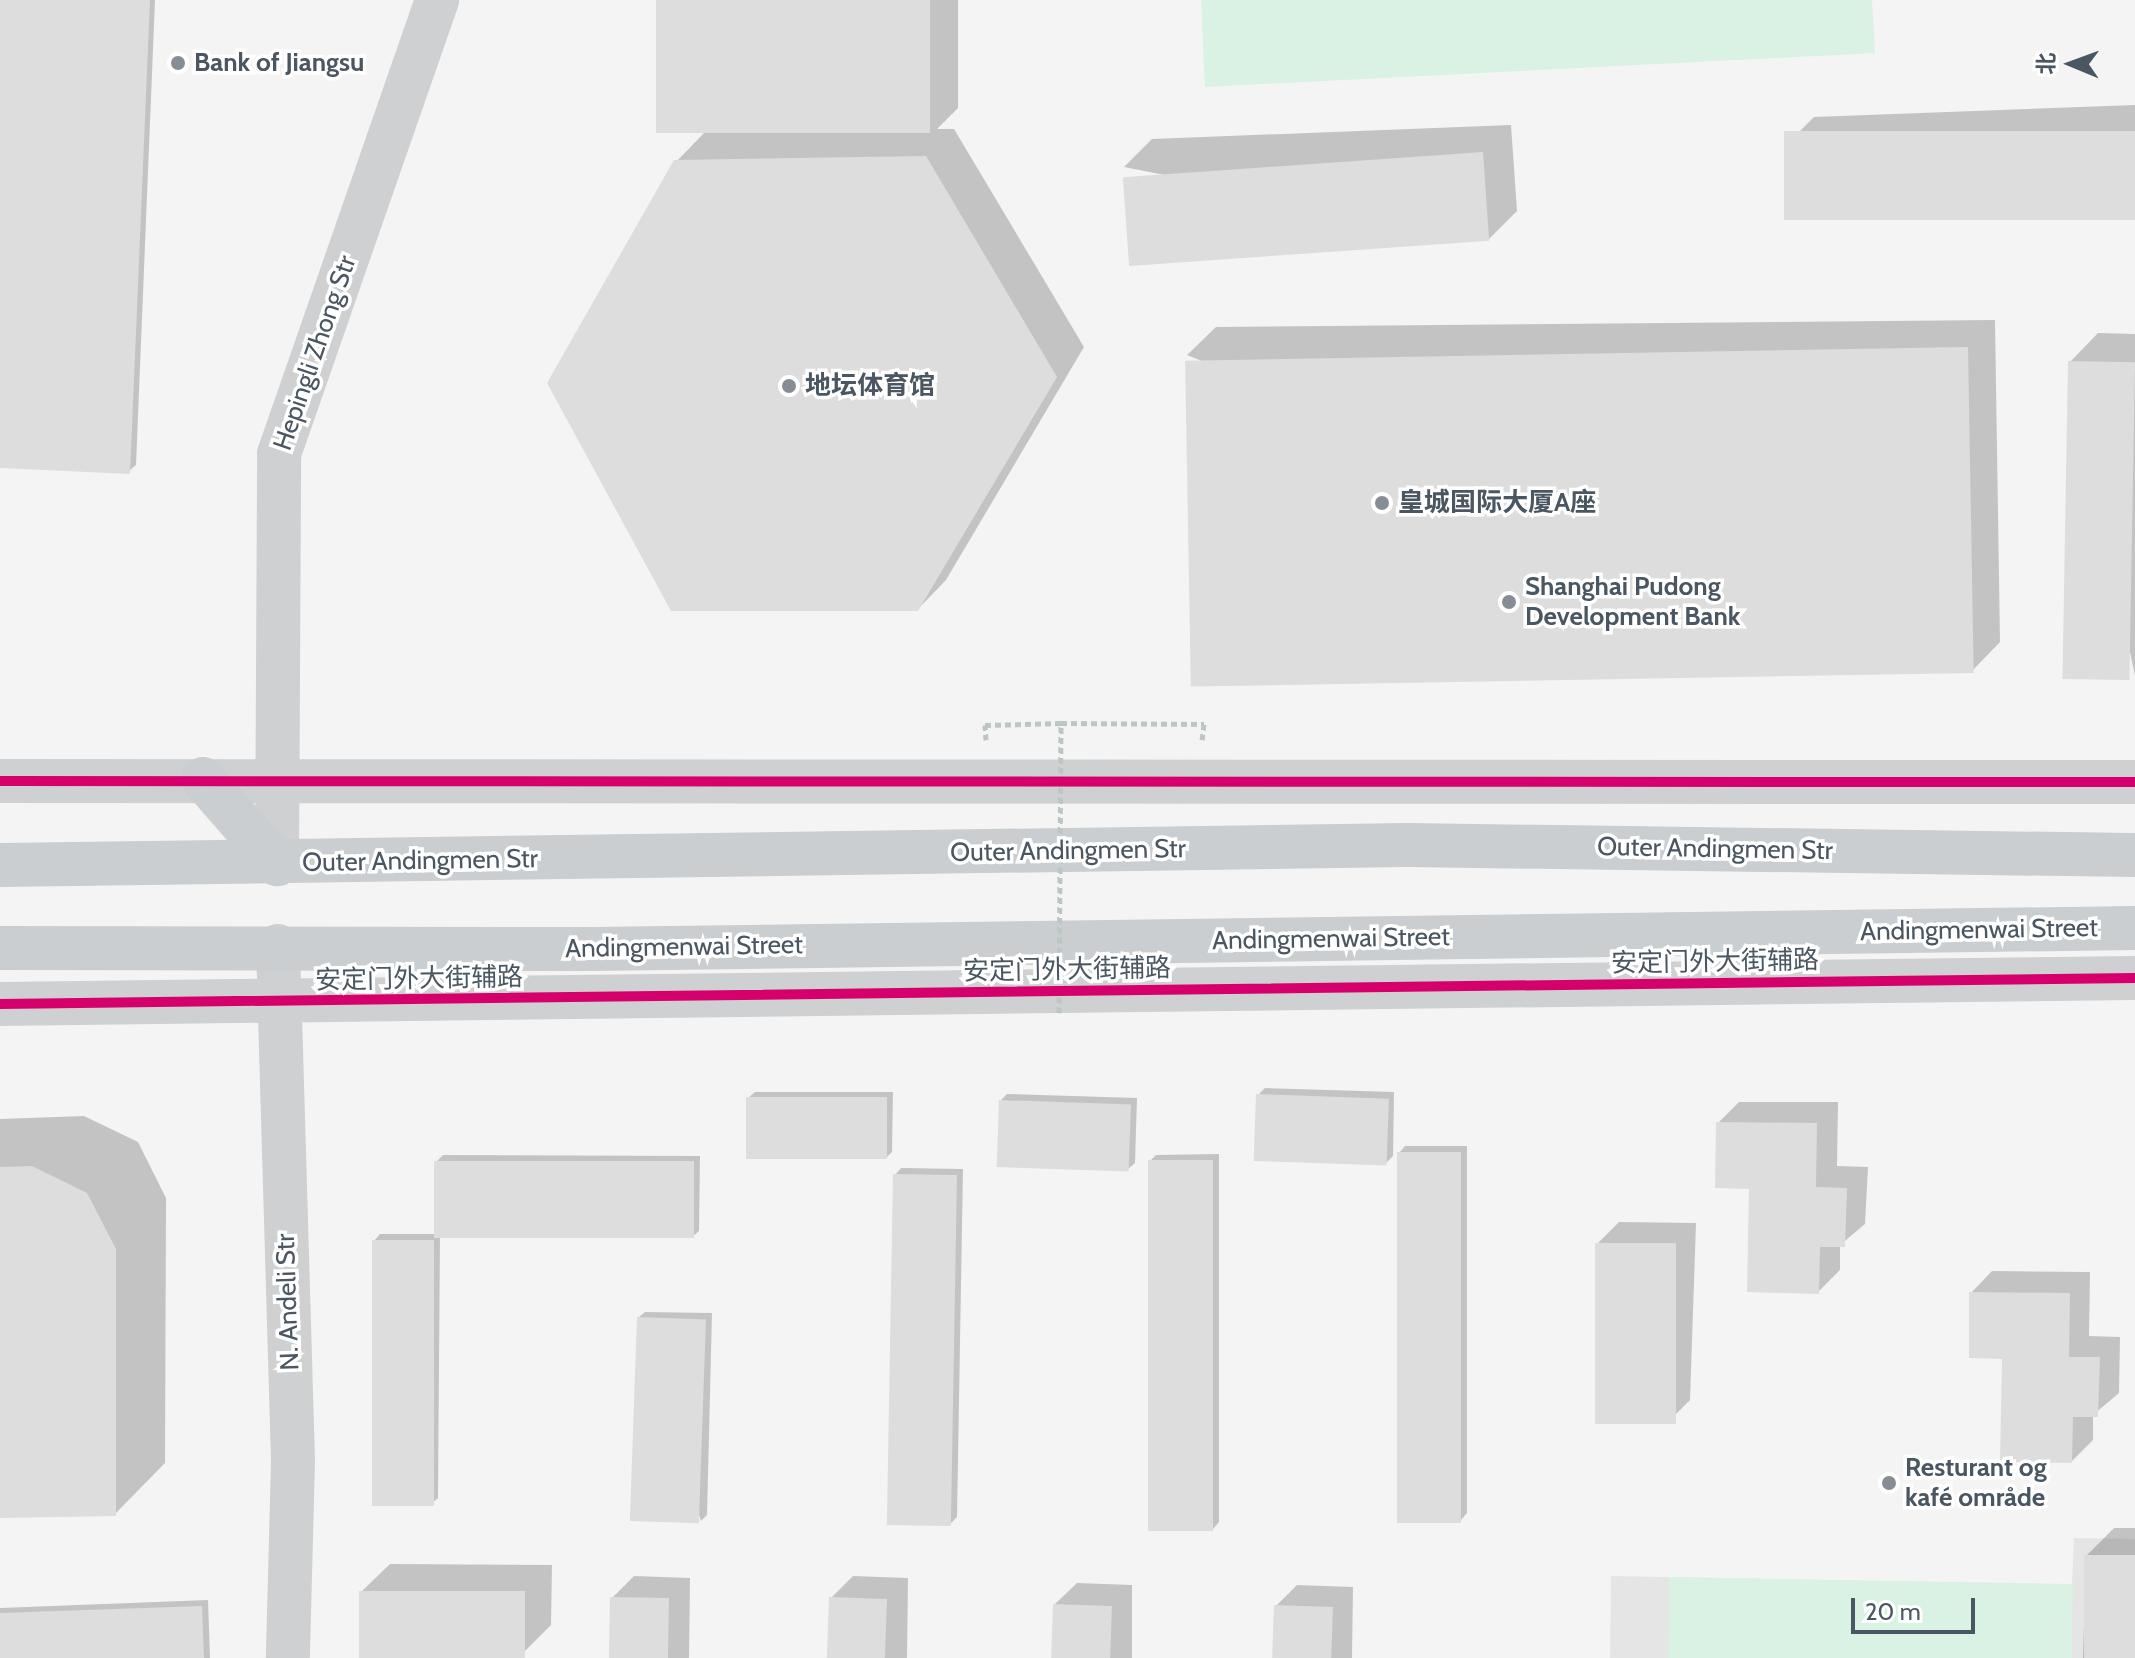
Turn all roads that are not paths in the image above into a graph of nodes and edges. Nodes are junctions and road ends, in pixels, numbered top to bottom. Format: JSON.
{"nodes":[{"id":1,"x":437,"y":0,"type":"edge"},
{"id":2,"x":203,"y":779,"type":"junction"},
{"id":3,"x":277,"y":779,"type":"junction"},
{"id":4,"x":0,"y":781,"type":"edge"},
{"id":5,"x":2135,"y":782,"type":"edge"},
{"id":6,"x":2135,"y":855,"type":"edge"},
{"id":7,"x":277,"y":864,"type":"junction"},
{"id":8,"x":0,"y":865,"type":"edge"},
{"id":9,"x":2135,"y":928,"type":"edge"},
{"id":10,"x":278,"y":946,"type":"junction"},
{"id":11,"x":0,"y":948,"type":"edge"},
{"id":12,"x":2135,"y":978,"type":"edge"},
{"id":13,"x":279,"y":1003,"type":"junction"},
{"id":14,"x":0,"y":1004,"type":"edge"},
{"id":15,"x":288,"y":1658,"type":"edge"}],
"edges":[{"from":1,"to":3,"type":"street","name":"Hepingli Zhong Str"},
{"from":2,"to":3,"type":"street"},
{"from":2,"to":4,"type":"street"},
{"from":2,"to":7,"type":"main road"},
{"from":3,"to":5,"type":"street"},
{"from":3,"to":7,"type":"street","name":"Hepingli Zhong Str"},
{"from":6,"to":7,"type":"main road","name":"Outer Andingmen Str"},
{"from":7,"to":8,"type":"main road","name":"Outer Andingmen Str"},
{"from":9,"to":10,"type":"main road","name":"Andingmenwai Street"},
{"from":10,"to":11,"type":"main road","name":"Andingmenwai Street"},
{"from":10,"to":13,"type":"street","name":"N. Andeli Str"},
{"from":12,"to":13,"type":"street","name":"安定门外大街辅路"},
{"from":13,"to":14,"type":"street","name":"安定门外大街辅路"},
{"from":13,"to":15,"type":"street","name":"N. Andeli Str"}]}
